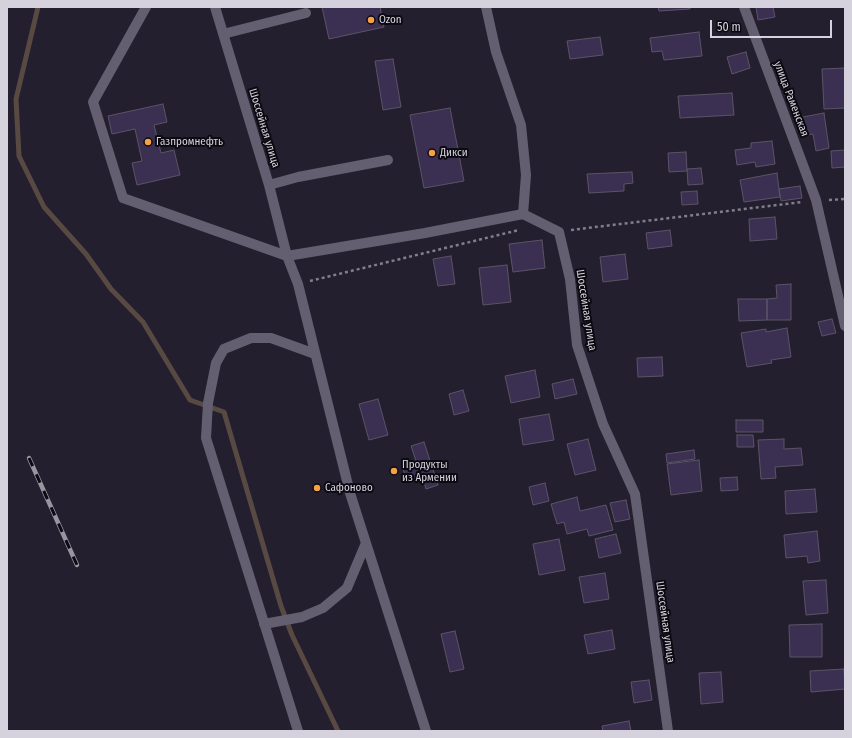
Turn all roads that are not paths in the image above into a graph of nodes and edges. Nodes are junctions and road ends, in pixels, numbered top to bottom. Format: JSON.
{"nodes":[{"id":1,"x":146,"y":7,"type":"edge"},
{"id":2,"x":215,"y":7,"type":"edge"},
{"id":3,"x":486,"y":7,"type":"edge"},
{"id":4,"x":744,"y":7,"type":"edge"},
{"id":5,"x":306,"y":13,"type":"dead end"},
{"id":6,"x":223,"y":34,"type":"junction"},
{"id":7,"x":388,"y":160,"type":"dead end"},
{"id":8,"x":269,"y":185,"type":"junction"},
{"id":9,"x":523,"y":214,"type":"junction"},
{"id":10,"x":287,"y":256,"type":"junction"},
{"id":11,"x":845,"y":326,"type":"edge"},
{"id":12,"x":315,"y":354,"type":"junction"},
{"id":13,"x":366,"y":543,"type":"junction"},
{"id":14,"x":264,"y":624,"type":"junction"},
{"id":15,"x":298,"y":731,"type":"edge"},
{"id":16,"x":426,"y":731,"type":"edge"},
{"id":17,"x":668,"y":731,"type":"edge"}],
"edges":[{"from":1,"to":10,"type":"street"},
{"from":2,"to":6,"type":"street","name":"Шоссейная улица"},
{"from":3,"to":9,"type":"street"},
{"from":4,"to":11,"type":"street","name":"улица Раменская"},
{"from":5,"to":6,"type":"street"},
{"from":6,"to":8,"type":"street","name":"Шоссейная улица"},
{"from":7,"to":8,"type":"street"},
{"from":8,"to":10,"type":"street","name":"Шоссейная улица"},
{"from":9,"to":10,"type":"street"},
{"from":9,"to":17,"type":"street","name":"Шоссейная улица"},
{"from":10,"to":12,"type":"street","name":"Шоссейная улица"},
{"from":12,"to":13,"type":"street","name":"Шоссейная улица"},
{"from":12,"to":14,"type":"street"},
{"from":13,"to":14,"type":"street"},
{"from":13,"to":16,"type":"street","name":"Шоссейная улица"},
{"from":14,"to":15,"type":"street"}]}
